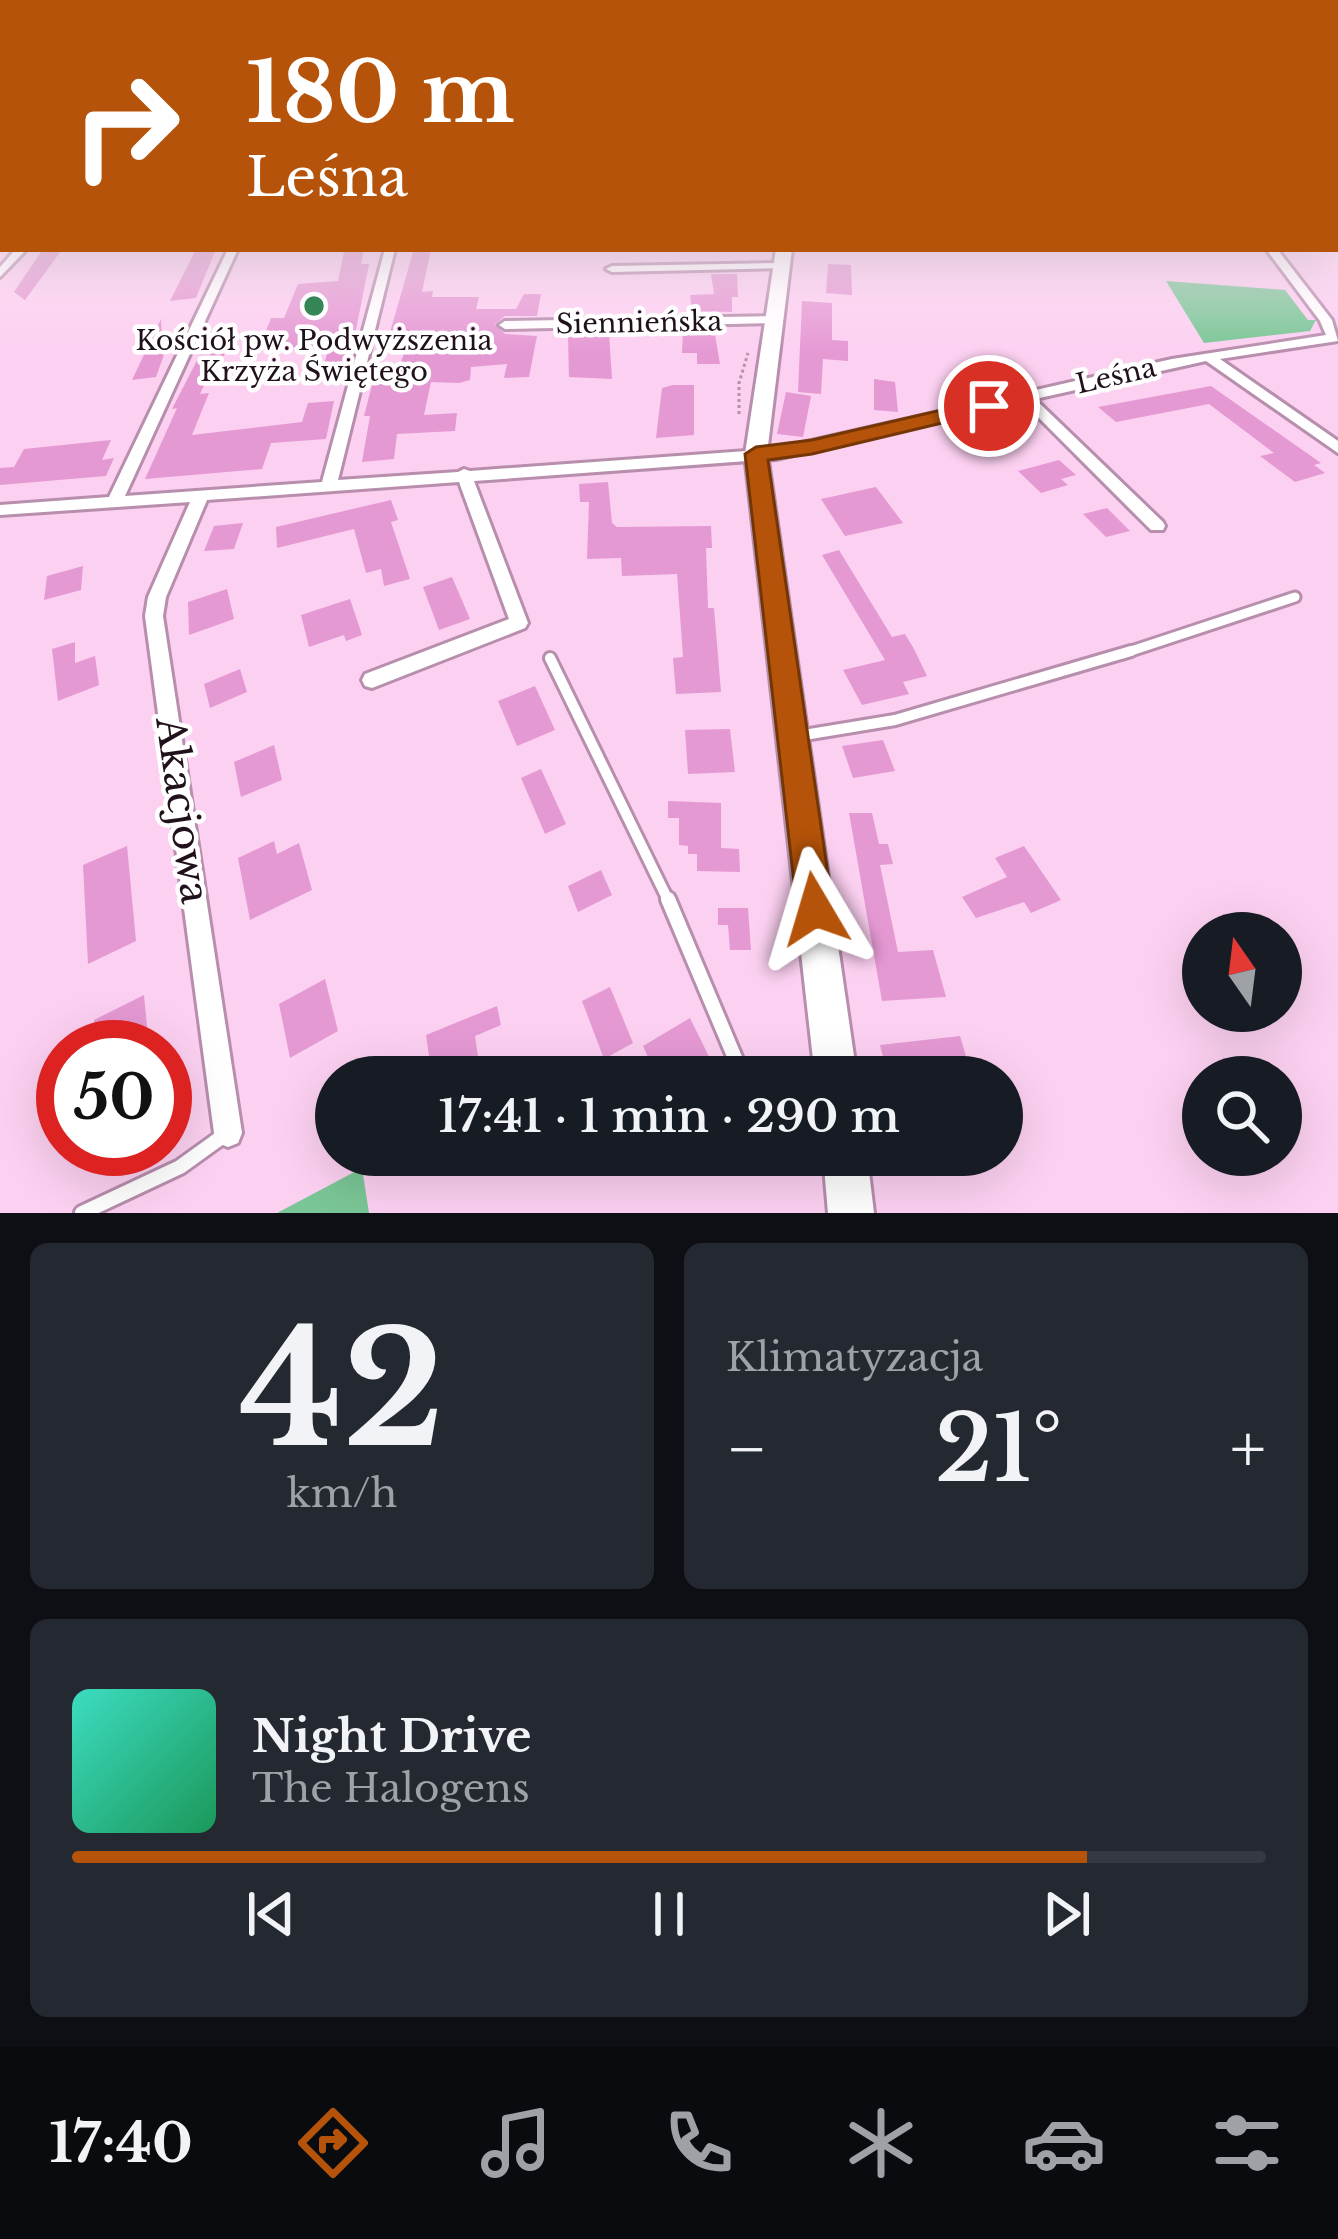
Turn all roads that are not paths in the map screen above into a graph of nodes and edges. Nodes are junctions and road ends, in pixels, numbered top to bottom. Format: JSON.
{"nodes":[{"id":1,"x":232,"y":252,"type":"edge"},
{"id":2,"x":389,"y":252,"type":"edge"},
{"id":3,"x":1273,"y":252,"type":"edge"},
{"id":4,"x":782,"y":258,"type":"edge"},
{"id":5,"x":612,"y":269,"type":"dead end"},
{"id":6,"x":773,"y":320,"type":"junction"},
{"id":7,"x":505,"y":325,"type":"dead end"},
{"id":8,"x":1336,"y":337,"type":"edge"},
{"id":9,"x":1207,"y":356,"type":"junction"},
{"id":10,"x":1026,"y":397,"type":"junction"},
{"id":11,"x":1338,"y":448,"type":"edge"},
{"id":12,"x":756,"y":454,"type":"junction"},
{"id":13,"x":464,"y":475,"type":"junction"},
{"id":14,"x":329,"y":485,"type":"junction"},
{"id":15,"x":201,"y":495,"type":"junction"},
{"id":16,"x":115,"y":501,"type":"junction"},
{"id":17,"x":0,"y":510,"type":"edge"},
{"id":18,"x":1157,"y":526,"type":"dead end"},
{"id":19,"x":1294,"y":597,"type":"dead end"},
{"id":20,"x":550,"y":658,"type":"dead end"},
{"id":21,"x":372,"y":680,"type":"dead end"},
{"id":22,"x":793,"y":736,"type":"junction"},
{"id":23,"x":734,"y":1056,"type":"edge"},
{"id":24,"x":833,"y":1056,"type":"edge"},
{"id":25,"x":228,"y":1133,"type":"joint"},
{"id":26,"x":847,"y":1176,"type":"edge"},
{"id":27,"x":82,"y":1213,"type":"edge"},
{"id":28,"x":851,"y":1213,"type":"edge"}],
"edges":[{"from":1,"to":16,"type":"street"},
{"from":2,"to":14,"type":"street"},
{"from":3,"to":8,"type":"street"},
{"from":4,"to":5,"type":"street","name":"Siennieńska"},
{"from":4,"to":6,"type":"main road","name":"Siennieńska"},
{"from":6,"to":7,"type":"street","name":"Siennieńska"},
{"from":6,"to":12,"type":"main road","name":"Siennieńska"},
{"from":8,"to":9,"type":"street","name":"Leśna"},
{"from":9,"to":10,"type":"street","name":"Leśna"},
{"from":9,"to":11,"type":"street"},
{"from":10,"to":12,"type":"street","name":"Leśna"},
{"from":10,"to":18,"type":"street"},
{"from":12,"to":13,"type":"street"},
{"from":12,"to":22,"type":"main road","name":"Siennieńska"},
{"from":13,"to":14,"type":"street"},
{"from":13,"to":21,"type":"street"},
{"from":14,"to":15,"type":"street"},
{"from":15,"to":16,"type":"street"},
{"from":15,"to":25,"type":"street","name":"Akacjowa"},
{"from":16,"to":17,"type":"street"},
{"from":19,"to":22,"type":"lane"},
{"from":20,"to":23,"type":"lane"},
{"from":22,"to":24,"type":"main road","name":"Siennieńska"},
{"from":25,"to":27,"type":"lane"},
{"from":26,"to":28,"type":"main road"}]}
